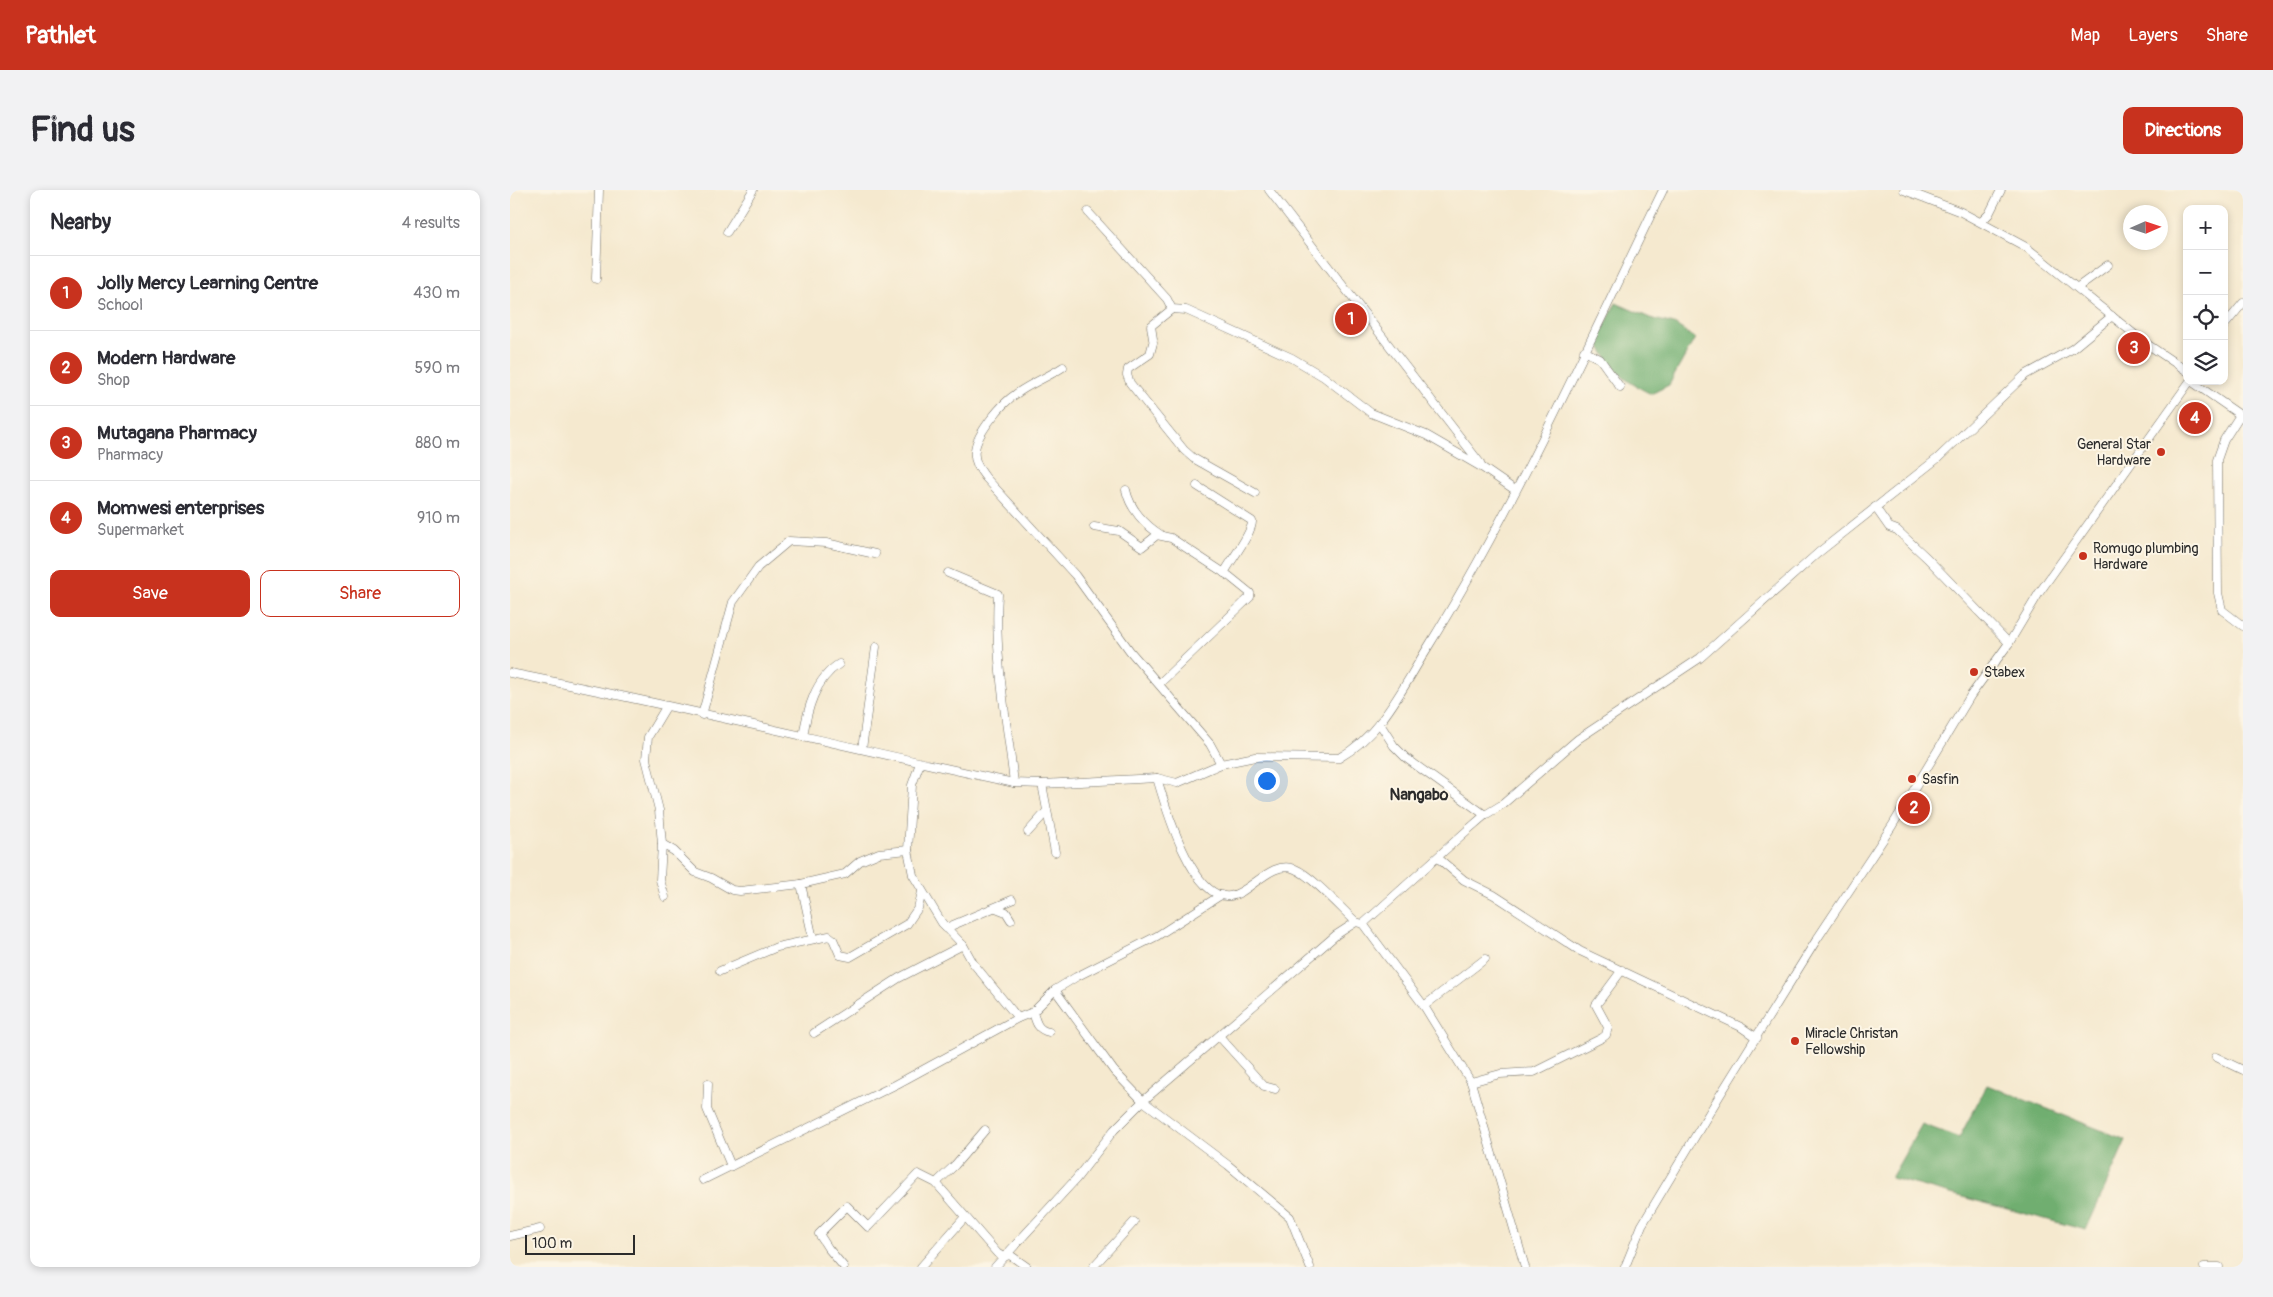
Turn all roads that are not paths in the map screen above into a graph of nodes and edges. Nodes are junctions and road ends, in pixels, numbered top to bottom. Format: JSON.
{"nodes":[{"id":1,"x":599,"y":190,"type":"edge"},
{"id":2,"x":753,"y":190,"type":"edge"},
{"id":3,"x":1269,"y":190,"type":"edge"},
{"id":4,"x":1663,"y":190,"type":"edge"},
{"id":5,"x":1904,"y":190,"type":"edge"},
{"id":6,"x":2001,"y":190,"type":"edge"},
{"id":7,"x":1088,"y":212,"type":"dead end"},
{"id":8,"x":1981,"y":222,"type":"junction"},
{"id":9,"x":727,"y":232,"type":"dead end"},
{"id":10,"x":2108,"y":266,"type":"dead end"},
{"id":11,"x":596,"y":279,"type":"dead end"},
{"id":12,"x":2078,"y":287,"type":"junction"},
{"id":13,"x":2243,"y":302,"type":"edge"},
{"id":14,"x":1172,"y":308,"type":"junction"},
{"id":15,"x":2112,"y":316,"type":"junction"},
{"id":16,"x":2228,"y":321,"type":"edge"},
{"id":17,"x":1584,"y":351,"type":"junction"},
{"id":18,"x":1063,"y":367,"type":"dead end"},
{"id":19,"x":2183,"y":368,"type":"edge"},
{"id":20,"x":2188,"y":385,"type":"edge"},
{"id":21,"x":2197,"y":385,"type":"edge"},
{"id":22,"x":1620,"y":387,"type":"dead end"},
{"id":23,"x":2242,"y":416,"type":"edge"},
{"id":24,"x":1483,"y":468,"type":"junction"},
{"id":25,"x":1197,"y":486,"type":"dead end"},
{"id":26,"x":1126,"y":490,"type":"dead end"},
{"id":27,"x":1515,"y":490,"type":"junction"},
{"id":28,"x":1255,"y":493,"type":"dead end"},
{"id":29,"x":1875,"y":507,"type":"junction"},
{"id":30,"x":1094,"y":527,"type":"dead end"},
{"id":31,"x":1161,"y":535,"type":"junction"},
{"id":32,"x":875,"y":554,"type":"dead end"},
{"id":33,"x":948,"y":573,"type":"dead end"},
{"id":34,"x":1224,"y":573,"type":"junction"},
{"id":35,"x":2243,"y":626,"type":"edge"},
{"id":36,"x":2009,"y":643,"type":"junction"},
{"id":37,"x":876,"y":647,"type":"dead end"},
{"id":38,"x":839,"y":664,"type":"dead end"},
{"id":39,"x":510,"y":673,"type":"edge"},
{"id":40,"x":1160,"y":683,"type":"junction"},
{"id":41,"x":666,"y":707,"type":"junction"},
{"id":42,"x":702,"y":715,"type":"junction"},
{"id":43,"x":1380,"y":724,"type":"junction"},
{"id":44,"x":803,"y":737,"type":"junction"},
{"id":45,"x":862,"y":749,"type":"junction"},
{"id":46,"x":920,"y":763,"type":"junction"},
{"id":47,"x":1221,"y":764,"type":"junction"},
{"id":48,"x":1157,"y":778,"type":"junction"},
{"id":49,"x":1014,"y":783,"type":"junction"},
{"id":50,"x":1042,"y":784,"type":"junction"},
{"id":51,"x":1046,"y":812,"type":"junction"},
{"id":52,"x":1485,"y":815,"type":"junction"},
{"id":53,"x":1028,"y":832,"type":"dead end"},
{"id":54,"x":662,"y":844,"type":"junction"},
{"id":55,"x":908,"y":850,"type":"junction"},
{"id":56,"x":1055,"y":852,"type":"dead end"},
{"id":57,"x":1438,"y":858,"type":"junction"},
{"id":58,"x":801,"y":884,"type":"junction"},
{"id":59,"x":922,"y":892,"type":"junction"},
{"id":60,"x":1220,"y":895,"type":"junction"},
{"id":61,"x":665,"y":897,"type":"dead end"},
{"id":62,"x":1012,"y":900,"type":"dead end"},
{"id":63,"x":996,"y":908,"type":"junction"},
{"id":64,"x":1011,"y":920,"type":"dead end"},
{"id":65,"x":1359,"y":923,"type":"junction"},
{"id":66,"x":946,"y":928,"type":"junction"},
{"id":67,"x":813,"y":939,"type":"junction"},
{"id":68,"x":963,"y":945,"type":"junction"},
{"id":69,"x":1485,"y":959,"type":"dead end"},
{"id":70,"x":1622,"y":970,"type":"junction"},
{"id":71,"x":720,"y":971,"type":"dead end"},
{"id":72,"x":1055,"y":990,"type":"junction"},
{"id":73,"x":1424,"y":1006,"type":"junction"},
{"id":74,"x":1033,"y":1012,"type":"junction"},
{"id":75,"x":1018,"y":1018,"type":"junction"},
{"id":76,"x":1049,"y":1032,"type":"dead end"},
{"id":77,"x":814,"y":1033,"type":"dead end"},
{"id":78,"x":1219,"y":1036,"type":"junction"},
{"id":79,"x":1757,"y":1038,"type":"junction"},
{"id":80,"x":2216,"y":1057,"type":"dead end"},
{"id":81,"x":2243,"y":1070,"type":"edge"},
{"id":82,"x":1471,"y":1082,"type":"junction"},
{"id":83,"x":708,"y":1084,"type":"dead end"},
{"id":84,"x":1275,"y":1089,"type":"dead end"},
{"id":85,"x":1143,"y":1101,"type":"junction"},
{"id":86,"x":985,"y":1130,"type":"dead end"},
{"id":87,"x":731,"y":1166,"type":"junction"},
{"id":88,"x":703,"y":1180,"type":"dead end"},
{"id":89,"x":936,"y":1183,"type":"junction"},
{"id":90,"x":965,"y":1217,"type":"junction"},
{"id":91,"x":1134,"y":1222,"type":"dead end"},
{"id":92,"x":540,"y":1229,"type":"dead end"},
{"id":93,"x":510,"y":1236,"type":"edge"},
{"id":94,"x":1003,"y":1257,"type":"junction"},
{"id":95,"x":844,"y":1267,"type":"edge"},
{"id":96,"x":921,"y":1267,"type":"edge"},
{"id":97,"x":995,"y":1267,"type":"edge"},
{"id":98,"x":1027,"y":1267,"type":"edge"},
{"id":99,"x":1093,"y":1267,"type":"edge"},
{"id":100,"x":1310,"y":1267,"type":"edge"},
{"id":101,"x":1526,"y":1267,"type":"edge"},
{"id":102,"x":1625,"y":1267,"type":"edge"},
{"id":103,"x":2204,"y":1267,"type":"edge"},
{"id":104,"x":2219,"y":1267,"type":"edge"}],
"edges":[{"from":1,"to":11,"type":"street"},
{"from":2,"to":9,"type":"street"},
{"from":3,"to":24,"type":"street"},
{"from":4,"to":17,"type":"street"},
{"from":5,"to":8,"type":"street"},
{"from":6,"to":8,"type":"street"},
{"from":7,"to":14,"type":"street"},
{"from":8,"to":12,"type":"street"},
{"from":10,"to":12,"type":"street"},
{"from":12,"to":15,"type":"street"},
{"from":13,"to":16,"type":"street"},
{"from":14,"to":24,"type":"street"},
{"from":14,"to":28,"type":"street"},
{"from":15,"to":19,"type":"street"},
{"from":15,"to":29,"type":"street"},
{"from":17,"to":22,"type":"street"},
{"from":17,"to":27,"type":"street"},
{"from":18,"to":40,"type":"street"},
{"from":20,"to":36,"type":"street"},
{"from":21,"to":23,"type":"street"},
{"from":23,"to":35,"type":"street"},
{"from":24,"to":27,"type":"street"},
{"from":25,"to":34,"type":"street"},
{"from":26,"to":31,"type":"street"},
{"from":27,"to":43,"type":"street"},
{"from":29,"to":36,"type":"street"},
{"from":29,"to":52,"type":"street"},
{"from":30,"to":31,"type":"street"},
{"from":31,"to":34,"type":"street"},
{"from":32,"to":42,"type":"street"},
{"from":33,"to":49,"type":"street"},
{"from":34,"to":40,"type":"street"},
{"from":36,"to":79,"type":"street"},
{"from":37,"to":45,"type":"street"},
{"from":38,"to":44,"type":"street"},
{"from":39,"to":41,"type":"street"},
{"from":40,"to":47,"type":"street"},
{"from":41,"to":42,"type":"street"},
{"from":41,"to":54,"type":"street"},
{"from":42,"to":44,"type":"street"},
{"from":43,"to":47,"type":"street"},
{"from":43,"to":52,"type":"street"},
{"from":44,"to":45,"type":"street"},
{"from":45,"to":46,"type":"street"},
{"from":46,"to":49,"type":"street"},
{"from":46,"to":55,"type":"street"},
{"from":47,"to":48,"type":"street"},
{"from":48,"to":50,"type":"street"},
{"from":48,"to":60,"type":"street"},
{"from":49,"to":50,"type":"street"},
{"from":50,"to":51,"type":"street"},
{"from":51,"to":53,"type":"street"},
{"from":51,"to":56,"type":"street"},
{"from":52,"to":57,"type":"street"},
{"from":54,"to":58,"type":"street"},
{"from":54,"to":61,"type":"street"},
{"from":55,"to":58,"type":"street"},
{"from":55,"to":59,"type":"street"},
{"from":57,"to":65,"type":"street"},
{"from":57,"to":70,"type":"street"},
{"from":58,"to":67,"type":"street"},
{"from":59,"to":66,"type":"street"},
{"from":59,"to":67,"type":"street"},
{"from":60,"to":65,"type":"street"},
{"from":60,"to":72,"type":"street"},
{"from":62,"to":63,"type":"street"},
{"from":63,"to":64,"type":"street"},
{"from":63,"to":66,"type":"street"},
{"from":65,"to":73,"type":"street"},
{"from":65,"to":78,"type":"street"},
{"from":66,"to":68,"type":"street"},
{"from":67,"to":71,"type":"street"},
{"from":68,"to":75,"type":"street"},
{"from":68,"to":77,"type":"street"},
{"from":69,"to":73,"type":"street"},
{"from":70,"to":79,"type":"street"},
{"from":70,"to":82,"type":"street"},
{"from":72,"to":74,"type":"street"},
{"from":72,"to":85,"type":"street"},
{"from":73,"to":82,"type":"street"},
{"from":74,"to":75,"type":"street"},
{"from":74,"to":76,"type":"street"},
{"from":75,"to":87,"type":"street"},
{"from":78,"to":84,"type":"street"},
{"from":78,"to":85,"type":"street"},
{"from":79,"to":102,"type":"street"},
{"from":80,"to":81,"type":"street"},
{"from":82,"to":101,"type":"street"},
{"from":83,"to":87,"type":"street"},
{"from":85,"to":94,"type":"street"},
{"from":85,"to":100,"type":"street"},
{"from":86,"to":89,"type":"street"},
{"from":87,"to":88,"type":"street"},
{"from":89,"to":90,"type":"street"},
{"from":89,"to":95,"type":"street"},
{"from":90,"to":94,"type":"street"},
{"from":90,"to":96,"type":"street"},
{"from":91,"to":99,"type":"street"},
{"from":92,"to":93,"type":"street"},
{"from":94,"to":97,"type":"street"},
{"from":94,"to":98,"type":"street"},
{"from":103,"to":104,"type":"street"}]}
